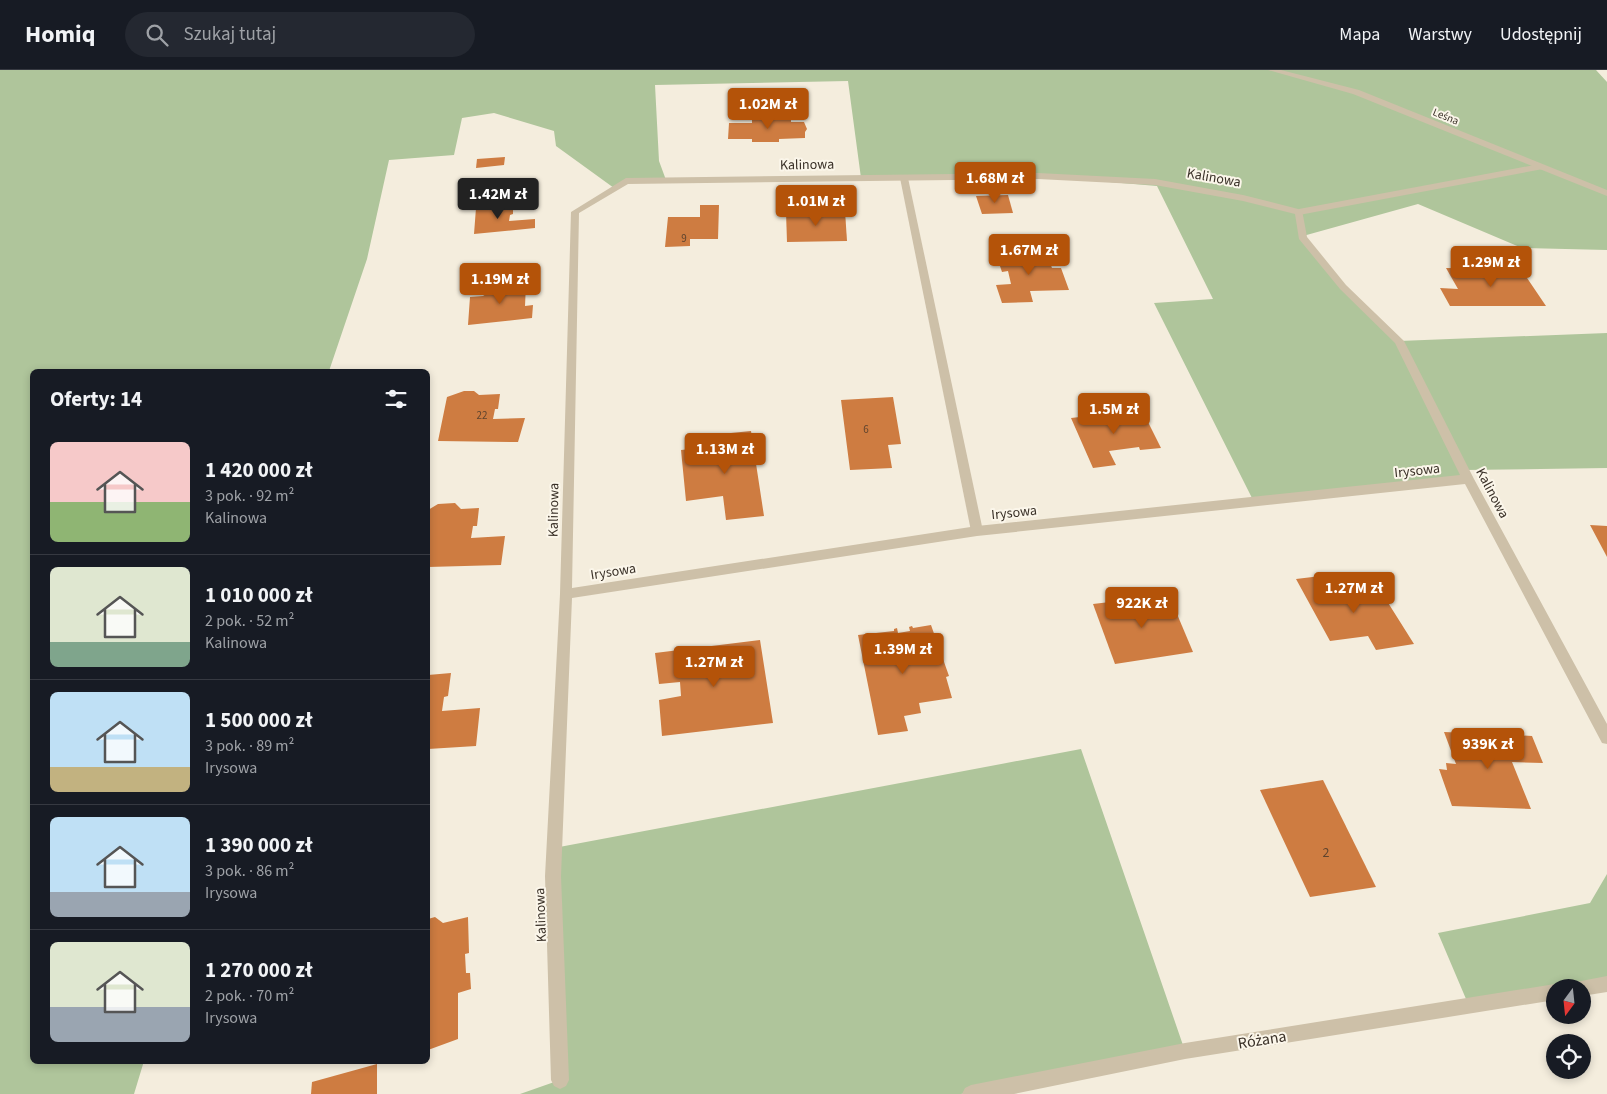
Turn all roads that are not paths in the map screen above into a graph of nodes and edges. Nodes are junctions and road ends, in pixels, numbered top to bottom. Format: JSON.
{"nodes":[{"id":1,"x":1272,"y":70,"type":"edge"},
{"id":2,"x":1540,"y":167,"type":"junction"},
{"id":3,"x":904,"y":178,"type":"junction"},
{"id":4,"x":1607,"y":193,"type":"edge"},
{"id":5,"x":1299,"y":212,"type":"junction"},
{"id":6,"x":1468,"y":479,"type":"junction"},
{"id":7,"x":977,"y":531,"type":"junction"},
{"id":8,"x":566,"y":594,"type":"junction"},
{"id":9,"x":1607,"y":738,"type":"edge"},
{"id":10,"x":1607,"y":984,"type":"edge"},
{"id":11,"x":1591,"y":987,"type":"edge"},
{"id":12,"x":1546,"y":993,"type":"edge"},
{"id":13,"x":560,"y":1080,"type":"dead end"},
{"id":14,"x":972,"y":1094,"type":"edge"}],
"edges":[{"from":1,"to":2,"type":"street","name":"Leśna"},
{"from":2,"to":4,"type":"street","name":"Leśna"},
{"from":2,"to":5,"type":"street"},
{"from":3,"to":5,"type":"street","name":"Kalinowa"},
{"from":3,"to":7,"type":"street"},
{"from":3,"to":8,"type":"street","name":"Kalinowa"},
{"from":5,"to":6,"type":"street","name":"Kalinowa"},
{"from":6,"to":7,"type":"street","name":"Irysowa"},
{"from":6,"to":9,"type":"street","name":"Kalinowa"},
{"from":7,"to":8,"type":"street","name":"Irysowa"},
{"from":8,"to":13,"type":"street","name":"Kalinowa"},
{"from":10,"to":11,"type":"street"},
{"from":12,"to":14,"type":"street","name":"Różana"}]}
